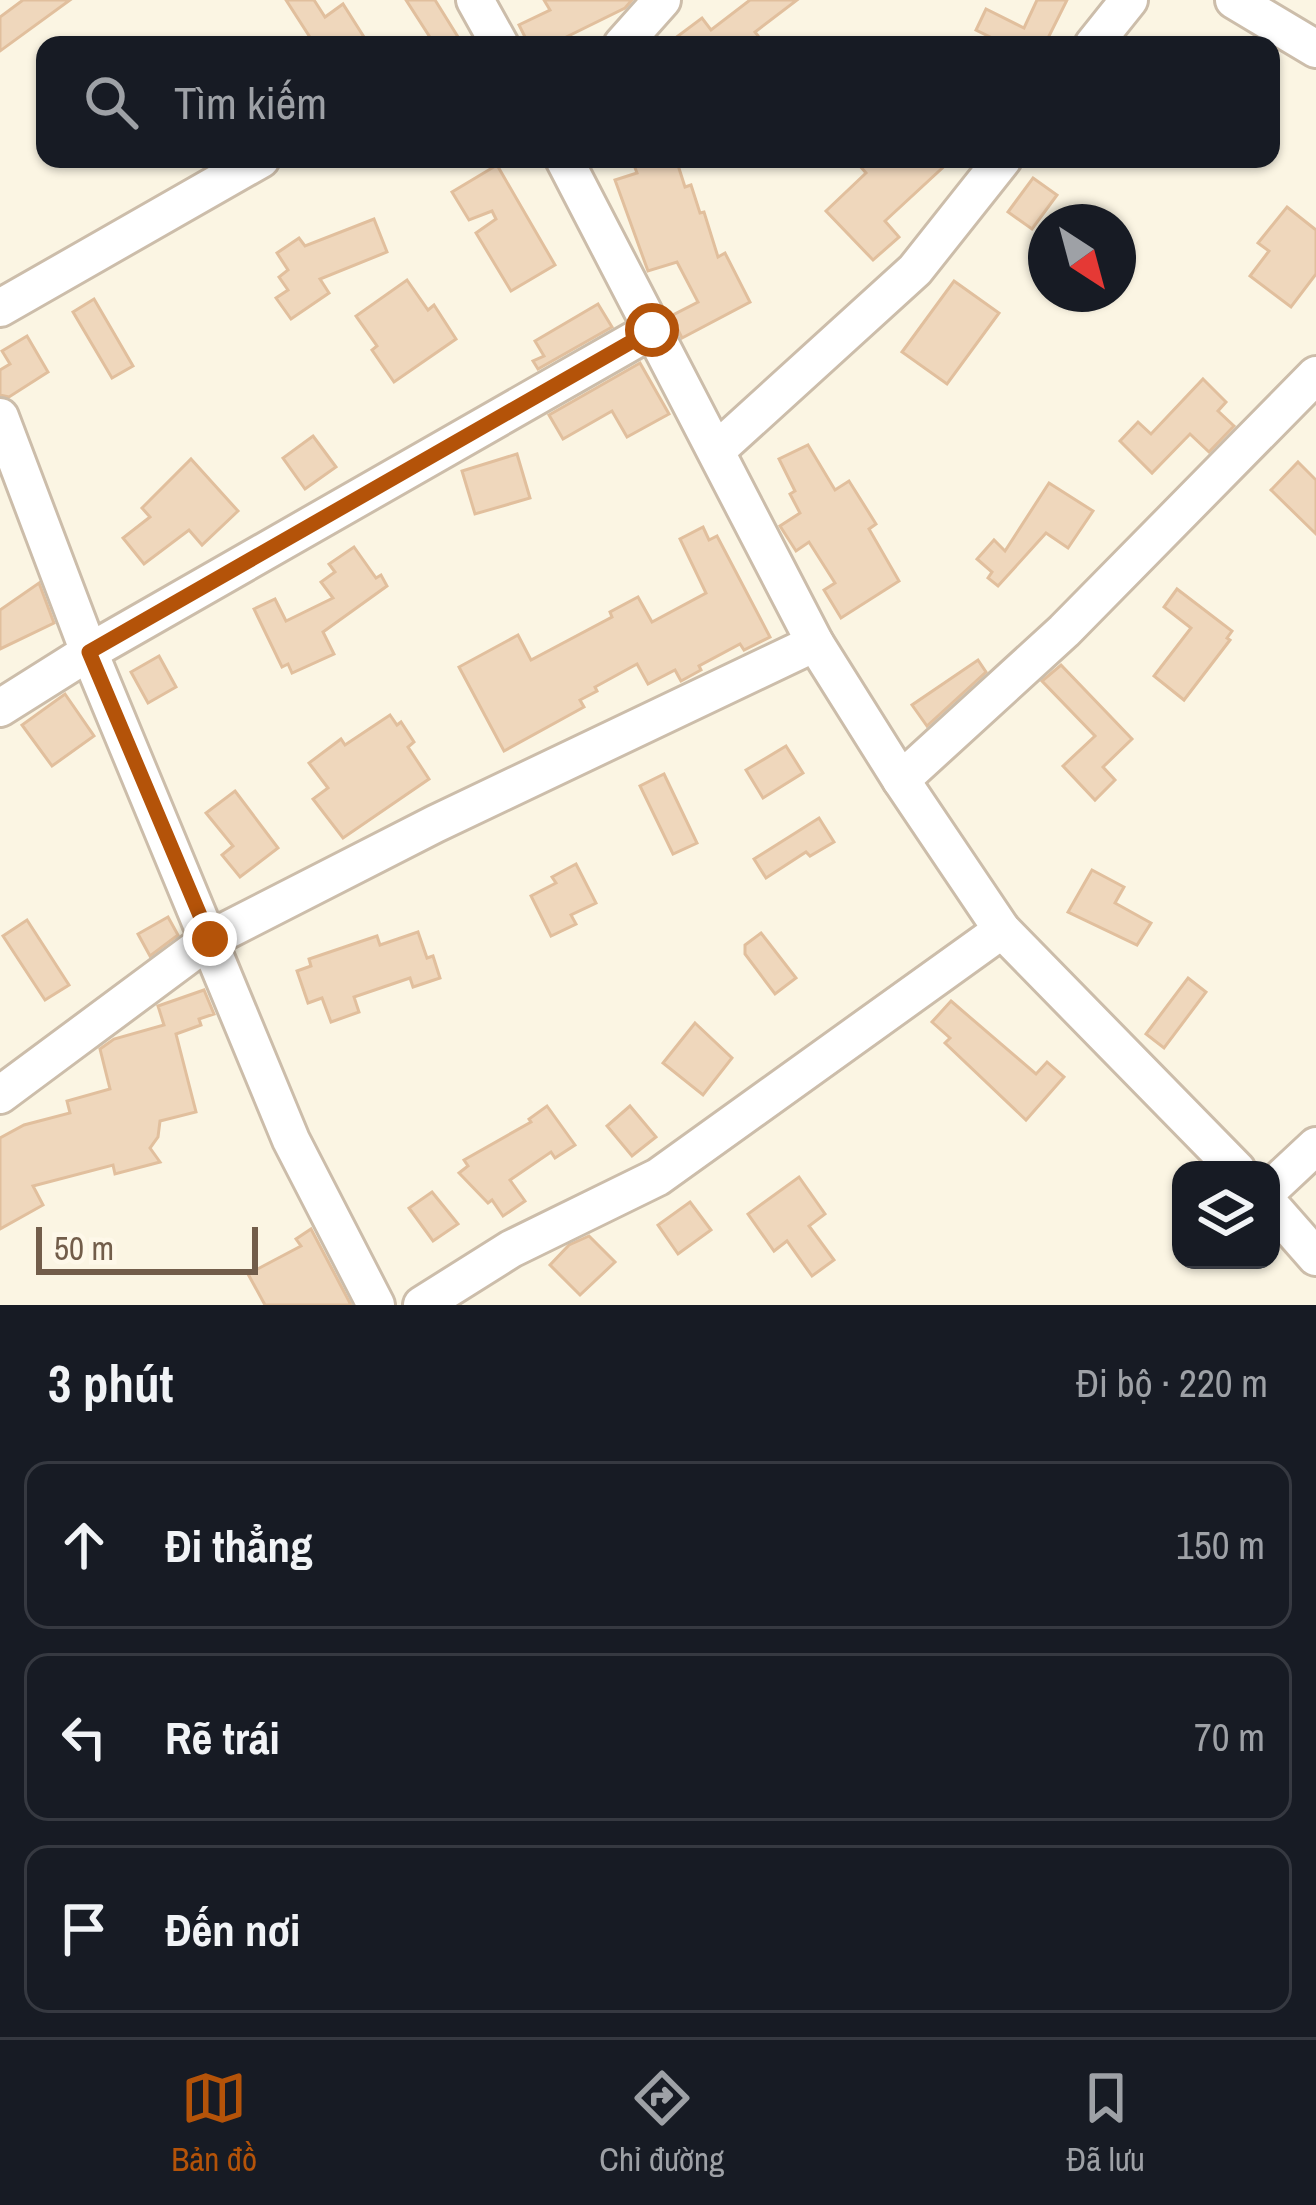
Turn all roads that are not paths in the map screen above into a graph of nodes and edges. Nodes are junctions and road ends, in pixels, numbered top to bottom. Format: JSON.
{"nodes":[{"id":1,"x":662,"y":0,"type":"edge"},
{"id":2,"x":1129,"y":0,"type":"edge"},
{"id":3,"x":1234,"y":0,"type":"edge"},
{"id":4,"x":630,"y":36,"type":"edge"},
{"id":5,"x":1100,"y":36,"type":"edge"},
{"id":6,"x":1316,"y":49,"type":"edge"},
{"id":7,"x":246,"y":168,"type":"edge"},
{"id":8,"x":569,"y":168,"type":"edge"},
{"id":9,"x":996,"y":168,"type":"edge"},
{"id":10,"x":0,"y":308,"type":"edge"},
{"id":11,"x":652,"y":330,"type":"junction"},
{"id":12,"x":1316,"y":375,"type":"edge"},
{"id":13,"x":0,"y":417,"type":"edge"},
{"id":14,"x":717,"y":450,"type":"junction"},
{"id":15,"x":815,"y":643,"type":"junction"},
{"id":16,"x":89,"y":652,"type":"junction"},
{"id":17,"x":0,"y":708,"type":"edge"},
{"id":18,"x":901,"y":780,"type":"junction"},
{"id":19,"x":1002,"y":930,"type":"junction"},
{"id":20,"x":210,"y":939,"type":"junction"},
{"id":21,"x":0,"y":1095,"type":"edge"},
{"id":22,"x":1316,"y":1145,"type":"edge"},
{"id":23,"x":1228,"y":1161,"type":"edge"},
{"id":24,"x":1280,"y":1179,"type":"edge"},
{"id":25,"x":1280,"y":1216,"type":"edge"},
{"id":26,"x":1316,"y":1257,"type":"edge"},
{"id":27,"x":376,"y":1305,"type":"edge"},
{"id":28,"x":422,"y":1305,"type":"edge"}],
"edges":[{"from":1,"to":4,"type":"street"},
{"from":2,"to":5,"type":"street"},
{"from":3,"to":6,"type":"street"},
{"from":7,"to":10,"type":"street"},
{"from":8,"to":11,"type":"street"},
{"from":9,"to":14,"type":"street"},
{"from":11,"to":14,"type":"street"},
{"from":11,"to":16,"type":"street"},
{"from":12,"to":18,"type":"street"},
{"from":13,"to":16,"type":"street"},
{"from":14,"to":15,"type":"street"},
{"from":15,"to":18,"type":"street"},
{"from":15,"to":20,"type":"street"},
{"from":16,"to":17,"type":"street"},
{"from":16,"to":20,"type":"street"},
{"from":18,"to":19,"type":"street"},
{"from":19,"to":23,"type":"street"},
{"from":19,"to":28,"type":"street"},
{"from":20,"to":21,"type":"street"},
{"from":20,"to":27,"type":"street"},
{"from":22,"to":24,"type":"street"},
{"from":25,"to":26,"type":"street"}]}
